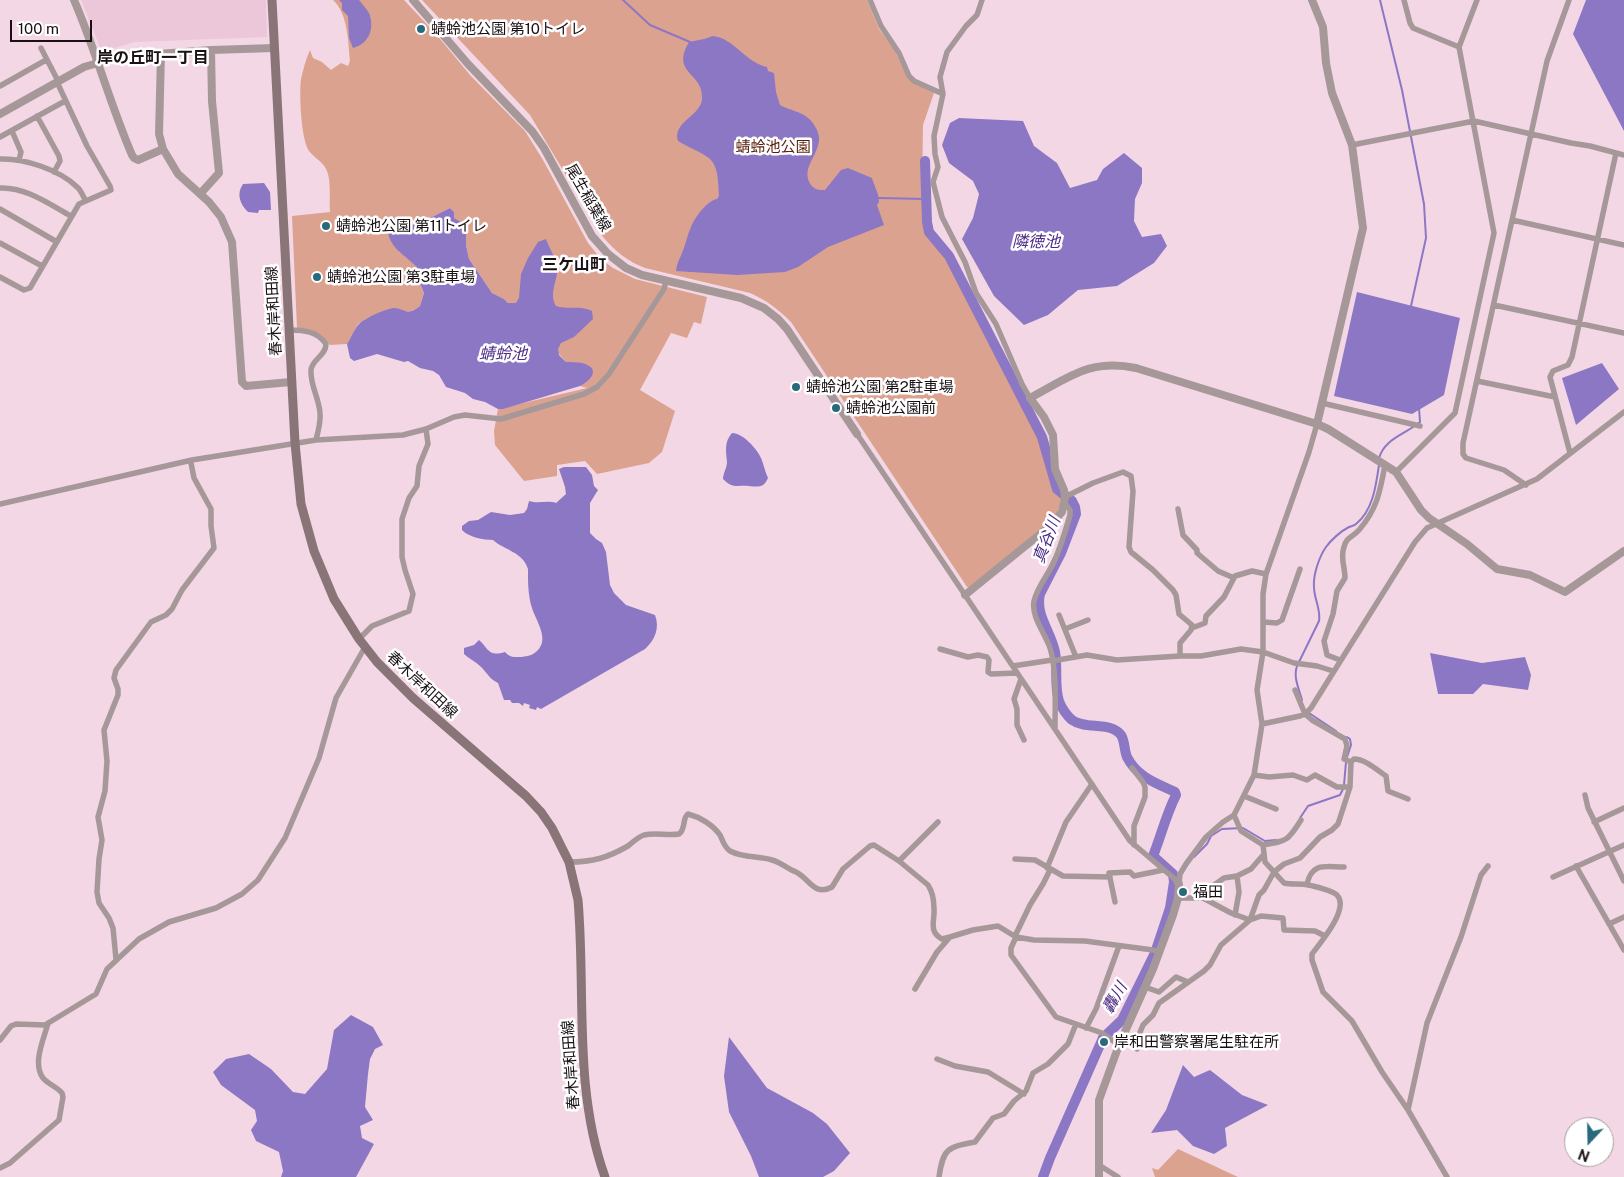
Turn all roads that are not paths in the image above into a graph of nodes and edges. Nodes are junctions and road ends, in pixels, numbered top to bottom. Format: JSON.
{"nodes":[{"id":1,"x":74,"y":0,"type":"edge"},
{"id":2,"x":272,"y":0,"type":"edge"},
{"id":3,"x":413,"y":0,"type":"edge"},
{"id":4,"x":870,"y":0,"type":"edge"},
{"id":5,"x":982,"y":0,"type":"edge"},
{"id":6,"x":1312,"y":0,"type":"edge"},
{"id":7,"x":1404,"y":0,"type":"edge"},
{"id":8,"x":1477,"y":0,"type":"edge"},
{"id":9,"x":1570,"y":0,"type":"edge"},
{"id":10,"x":1459,"y":47,"type":"junction"},
{"id":11,"x":41,"y":48,"type":"dead end"},
{"id":12,"x":274,"y":48,"type":"junction"},
{"id":13,"x":211,"y":50,"type":"junction"},
{"id":14,"x":160,"y":54,"type":"junction"},
{"id":15,"x":46,"y":60,"type":"junction"},
{"id":16,"x":98,"y":62,"type":"junction"},
{"id":17,"x":58,"y":82,"type":"junction"},
{"id":18,"x":0,"y":86,"type":"edge"},
{"id":19,"x":943,"y":94,"type":"junction"},
{"id":20,"x":65,"y":101,"type":"junction"},
{"id":21,"x":0,"y":114,"type":"edge"},
{"id":22,"x":37,"y":116,"type":"junction"},
{"id":23,"x":1474,"y":122,"type":"junction"},
{"id":24,"x":12,"y":131,"type":"junction"},
{"id":25,"x":1531,"y":134,"type":"junction"},
{"id":26,"x":0,"y":137,"type":"edge"},
{"id":27,"x":1352,"y":145,"type":"junction"},
{"id":28,"x":163,"y":149,"type":"junction"},
{"id":29,"x":1616,"y":153,"type":"junction"},
{"id":30,"x":1624,"y":155,"type":"edge"},
{"id":31,"x":0,"y":159,"type":"edge"},
{"id":32,"x":19,"y":160,"type":"junction"},
{"id":33,"x":54,"y":172,"type":"junction"},
{"id":34,"x":0,"y":188,"type":"edge"},
{"id":35,"x":200,"y":194,"type":"junction"},
{"id":36,"x":85,"y":200,"type":"junction"},
{"id":37,"x":0,"y":209,"type":"edge"},
{"id":38,"x":71,"y":216,"type":"junction"},
{"id":39,"x":1512,"y":220,"type":"junction"},
{"id":40,"x":1597,"y":239,"type":"junction"},
{"id":41,"x":57,"y":242,"type":"junction"},
{"id":42,"x":0,"y":243,"type":"edge"},
{"id":43,"x":1624,"y":245,"type":"edge"},
{"id":44,"x":42,"y":266,"type":"junction"},
{"id":45,"x":0,"y":277,"type":"edge"},
{"id":46,"x":666,"y":281,"type":"junction"},
{"id":47,"x":1494,"y":305,"type":"junction"},
{"id":48,"x":1579,"y":324,"type":"junction"},
{"id":49,"x":289,"y":330,"type":"junction"},
{"id":50,"x":1624,"y":333,"type":"edge"},
{"id":51,"x":1477,"y":381,"type":"junction"},
{"id":52,"x":291,"y":382,"type":"junction"},
{"id":53,"x":1555,"y":397,"type":"junction"},
{"id":54,"x":1030,"y":398,"type":"junction"},
{"id":55,"x":1322,"y":402,"type":"junction"},
{"id":56,"x":1624,"y":412,"type":"edge"},
{"id":57,"x":1317,"y":424,"type":"junction"},
{"id":58,"x":1420,"y":426,"type":"dead end"},
{"id":59,"x":426,"y":429,"type":"junction"},
{"id":60,"x":858,"y":434,"type":"joint"},
{"id":61,"x":316,"y":440,"type":"junction"},
{"id":62,"x":295,"y":443,"type":"junction"},
{"id":63,"x":1570,"y":453,"type":"junction"},
{"id":64,"x":191,"y":463,"type":"dead end"},
{"id":65,"x":1385,"y":465,"type":"junction"},
{"id":66,"x":1396,"y":472,"type":"junction"},
{"id":67,"x":1526,"y":485,"type":"junction"},
{"id":68,"x":1065,"y":500,"type":"junction"},
{"id":69,"x":0,"y":504,"type":"edge"},
{"id":70,"x":1178,"y":509,"type":"dead end"},
{"id":71,"x":1436,"y":524,"type":"junction"},
{"id":72,"x":1624,"y":551,"type":"edge"},
{"id":73,"x":1300,"y":569,"type":"dead end"},
{"id":74,"x":1266,"y":574,"type":"junction"},
{"id":75,"x":1234,"y":578,"type":"junction"},
{"id":76,"x":964,"y":595,"type":"junction"},
{"id":77,"x":1059,"y":615,"type":"dead end"},
{"id":78,"x":1088,"y":620,"type":"dead end"},
{"id":79,"x":1263,"y":622,"type":"junction"},
{"id":80,"x":1192,"y":628,"type":"junction"},
{"id":81,"x":1065,"y":629,"type":"junction"},
{"id":82,"x":358,"y":639,"type":"junction"},
{"id":83,"x":365,"y":647,"type":"junction"},
{"id":84,"x":940,"y":649,"type":"dead end"},
{"id":85,"x":1263,"y":652,"type":"junction"},
{"id":86,"x":1180,"y":656,"type":"junction"},
{"id":87,"x":1076,"y":657,"type":"junction"},
{"id":88,"x":1052,"y":660,"type":"junction"},
{"id":89,"x":1340,"y":660,"type":"junction"},
{"id":90,"x":1012,"y":666,"type":"junction"},
{"id":91,"x":1333,"y":671,"type":"junction"},
{"id":92,"x":1017,"y":673,"type":"junction"},
{"id":93,"x":1021,"y":679,"type":"junction"},
{"id":94,"x":1295,"y":690,"type":"dead end"},
{"id":95,"x":1306,"y":714,"type":"junction"},
{"id":96,"x":1262,"y":724,"type":"junction"},
{"id":97,"x":1055,"y":729,"type":"junction"},
{"id":98,"x":1024,"y":740,"type":"dead end"},
{"id":99,"x":1351,"y":762,"type":"junction"},
{"id":100,"x":1132,"y":768,"type":"dead end"},
{"id":101,"x":1254,"y":775,"type":"junction"},
{"id":102,"x":1092,"y":784,"type":"junction"},
{"id":103,"x":1350,"y":787,"type":"junction"},
{"id":104,"x":1585,"y":795,"type":"dead end"},
{"id":105,"x":1244,"y":796,"type":"junction"},
{"id":106,"x":1408,"y":799,"type":"dead end"},
{"id":107,"x":1624,"y":808,"type":"edge"},
{"id":108,"x":1276,"y":809,"type":"dead end"},
{"id":109,"x":1234,"y":815,"type":"junction"},
{"id":110,"x":1301,"y":820,"type":"dead end"},
{"id":111,"x":938,"y":822,"type":"dead end"},
{"id":112,"x":1594,"y":822,"type":"junction"},
{"id":113,"x":1263,"y":844,"type":"junction"},
{"id":114,"x":1134,"y":845,"type":"junction"},
{"id":115,"x":1624,"y":845,"type":"edge"},
{"id":116,"x":1609,"y":852,"type":"junction"},
{"id":117,"x":1264,"y":854,"type":"junction"},
{"id":118,"x":1015,"y":859,"type":"dead end"},
{"id":119,"x":898,"y":861,"type":"junction"},
{"id":120,"x":569,"y":862,"type":"junction"},
{"id":121,"x":1488,"y":866,"type":"dead end"},
{"id":122,"x":1576,"y":866,"type":"junction"},
{"id":123,"x":1344,"y":867,"type":"dead end"},
{"id":124,"x":1049,"y":869,"type":"junction"},
{"id":125,"x":1163,"y":870,"type":"junction"},
{"id":126,"x":1274,"y":872,"type":"junction"},
{"id":127,"x":1237,"y":876,"type":"junction"},
{"id":128,"x":1110,"y":877,"type":"junction"},
{"id":129,"x":1553,"y":877,"type":"dead end"},
{"id":130,"x":1176,"y":881,"type":"junction"},
{"id":131,"x":1624,"y":881,"type":"edge"},
{"id":132,"x":1307,"y":884,"type":"junction"},
{"id":133,"x":1178,"y":898,"type":"junction"},
{"id":134,"x":1203,"y":898,"type":"junction"},
{"id":135,"x":1115,"y":902,"type":"dead end"},
{"id":136,"x":1236,"y":915,"type":"junction"},
{"id":137,"x":1624,"y":917,"type":"edge"},
{"id":138,"x":1250,"y":920,"type":"junction"},
{"id":139,"x":1609,"y":924,"type":"junction"},
{"id":140,"x":1016,"y":936,"type":"junction"},
{"id":141,"x":1325,"y":936,"type":"junction"},
{"id":142,"x":950,"y":937,"type":"junction"},
{"id":143,"x":1119,"y":946,"type":"junction"},
{"id":144,"x":1624,"y":950,"type":"edge"},
{"id":145,"x":1159,"y":952,"type":"junction"},
{"id":146,"x":116,"y":959,"type":"junction"},
{"id":147,"x":1188,"y":982,"type":"junction"},
{"id":148,"x":1145,"y":987,"type":"junction"},
{"id":149,"x":915,"y":989,"type":"dead end"},
{"id":150,"x":48,"y":1023,"type":"junction"},
{"id":151,"x":1076,"y":1024,"type":"junction"},
{"id":152,"x":1086,"y":1028,"type":"junction"},
{"id":153,"x":0,"y":1040,"type":"edge"},
{"id":154,"x":1120,"y":1042,"type":"junction"},
{"id":155,"x":937,"y":1058,"type":"dead end"},
{"id":156,"x":1024,"y":1094,"type":"junction"},
{"id":157,"x":1408,"y":1110,"type":"junction"},
{"id":158,"x":1099,"y":1164,"type":"junction"},
{"id":159,"x":0,"y":1168,"type":"edge"},
{"id":160,"x":605,"y":1177,"type":"edge"},
{"id":161,"x":939,"y":1177,"type":"edge"},
{"id":162,"x":1099,"y":1177,"type":"edge"},
{"id":163,"x":1118,"y":1177,"type":"edge"},
{"id":164,"x":1447,"y":1177,"type":"edge"}],
"edges":[{"from":1,"to":16,"type":"street"},
{"from":2,"to":12,"type":"main road","name":"春木岸和田線"},
{"from":3,"to":46,"type":"street","name":"尾生稲葉線"},
{"from":4,"to":19,"type":"street"},
{"from":5,"to":19,"type":"street"},
{"from":6,"to":27,"type":"street"},
{"from":7,"to":10,"type":"street"},
{"from":8,"to":10,"type":"street"},
{"from":9,"to":25,"type":"street"},
{"from":10,"to":23,"type":"street"},
{"from":11,"to":15,"type":"street"},
{"from":12,"to":13,"type":"street"},
{"from":12,"to":49,"type":"main road","name":"春木岸和田線"},
{"from":13,"to":14,"type":"street"},
{"from":13,"to":35,"type":"street"},
{"from":14,"to":16,"type":"street"},
{"from":14,"to":28,"type":"street"},
{"from":15,"to":17,"type":"street"},
{"from":15,"to":18,"type":"street"},
{"from":16,"to":17,"type":"street"},
{"from":16,"to":28,"type":"street"},
{"from":17,"to":20,"type":"street"},
{"from":17,"to":21,"type":"street"},
{"from":19,"to":54,"type":"street"},
{"from":20,"to":22,"type":"street"},
{"from":20,"to":36,"type":"street"},
{"from":22,"to":24,"type":"street"},
{"from":22,"to":33,"type":"street"},
{"from":23,"to":25,"type":"street"},
{"from":23,"to":27,"type":"street"},
{"from":23,"to":66,"type":"street"},
{"from":24,"to":26,"type":"street"},
{"from":24,"to":32,"type":"street"},
{"from":25,"to":29,"type":"street"},
{"from":25,"to":39,"type":"street"},
{"from":27,"to":55,"type":"street"},
{"from":28,"to":35,"type":"street"},
{"from":29,"to":30,"type":"street"},
{"from":29,"to":40,"type":"street"},
{"from":31,"to":32,"type":"street"},
{"from":32,"to":33,"type":"street"},
{"from":33,"to":36,"type":"street"},
{"from":34,"to":38,"type":"street"},
{"from":35,"to":52,"type":"street"},
{"from":36,"to":38,"type":"street"},
{"from":37,"to":41,"type":"street"},
{"from":38,"to":41,"type":"street"},
{"from":39,"to":40,"type":"street"},
{"from":39,"to":47,"type":"street"},
{"from":40,"to":43,"type":"street"},
{"from":40,"to":48,"type":"street"},
{"from":41,"to":44,"type":"street"},
{"from":42,"to":44,"type":"street"},
{"from":44,"to":45,"type":"street"},
{"from":46,"to":59,"type":"street"},
{"from":46,"to":60,"type":"street","name":"尾生稲葉線"},
{"from":47,"to":48,"type":"street"},
{"from":47,"to":51,"type":"street"},
{"from":48,"to":50,"type":"street"},
{"from":48,"to":53,"type":"street"},
{"from":49,"to":52,"type":"main road","name":"春木岸和田線"},
{"from":49,"to":61,"type":"street"},
{"from":51,"to":53,"type":"street"},
{"from":51,"to":67,"type":"street"},
{"from":52,"to":62,"type":"main road","name":"春木岸和田線"},
{"from":53,"to":63,"type":"street"},
{"from":54,"to":57,"type":"street"},
{"from":54,"to":68,"type":"street"},
{"from":55,"to":57,"type":"street"},
{"from":55,"to":58,"type":"street"},
{"from":56,"to":63,"type":"street"},
{"from":57,"to":65,"type":"street"},
{"from":57,"to":74,"type":"street"},
{"from":59,"to":61,"type":"street"},
{"from":59,"to":82,"type":"street"},
{"from":60,"to":76,"type":"street"},
{"from":61,"to":62,"type":"street"},
{"from":62,"to":69,"type":"street"},
{"from":62,"to":82,"type":"main road","name":"春木岸和田線"},
{"from":63,"to":67,"type":"street"},
{"from":64,"to":146,"type":"street"},
{"from":65,"to":66,"type":"street"},
{"from":65,"to":89,"type":"street"},
{"from":66,"to":71,"type":"street"},
{"from":67,"to":71,"type":"street"},
{"from":68,"to":76,"type":"street"},
{"from":68,"to":80,"type":"street"},
{"from":68,"to":88,"type":"street"},
{"from":70,"to":75,"type":"street"},
{"from":71,"to":72,"type":"street"},
{"from":71,"to":89,"type":"street"},
{"from":73,"to":79,"type":"street"},
{"from":74,"to":75,"type":"street"},
{"from":74,"to":79,"type":"street"},
{"from":75,"to":80,"type":"street"},
{"from":76,"to":90,"type":"street"},
{"from":77,"to":81,"type":"street"},
{"from":78,"to":81,"type":"street"},
{"from":79,"to":85,"type":"street"},
{"from":80,"to":86,"type":"street"},
{"from":81,"to":87,"type":"street"},
{"from":82,"to":83,"type":"main road","name":"春木岸和田線"},
{"from":83,"to":120,"type":"main road","name":"春木岸和田線"},
{"from":83,"to":146,"type":"street"},
{"from":84,"to":92,"type":"street"},
{"from":85,"to":86,"type":"street"},
{"from":85,"to":91,"type":"street"},
{"from":85,"to":96,"type":"street"},
{"from":86,"to":87,"type":"street"},
{"from":87,"to":88,"type":"street"},
{"from":88,"to":90,"type":"street"},
{"from":88,"to":97,"type":"street"},
{"from":89,"to":91,"type":"street"},
{"from":90,"to":92,"type":"street"},
{"from":91,"to":95,"type":"street"},
{"from":92,"to":93,"type":"street"},
{"from":93,"to":97,"type":"street"},
{"from":93,"to":98,"type":"street"},
{"from":94,"to":95,"type":"street"},
{"from":95,"to":96,"type":"street"},
{"from":95,"to":99,"type":"street"},
{"from":96,"to":101,"type":"street"},
{"from":97,"to":102,"type":"street"},
{"from":99,"to":103,"type":"street"},
{"from":99,"to":106,"type":"street"},
{"from":100,"to":114,"type":"street"},
{"from":101,"to":103,"type":"street"},
{"from":101,"to":105,"type":"street"},
{"from":102,"to":114,"type":"street"},
{"from":102,"to":124,"type":"street"},
{"from":103,"to":126,"type":"street"},
{"from":104,"to":112,"type":"street"},
{"from":105,"to":108,"type":"street"},
{"from":105,"to":109,"type":"street"},
{"from":107,"to":112,"type":"street"},
{"from":109,"to":113,"type":"street"},
{"from":109,"to":130,"type":"street"},
{"from":110,"to":113,"type":"street"},
{"from":111,"to":119,"type":"street"},
{"from":112,"to":116,"type":"street"},
{"from":113,"to":117,"type":"street"},
{"from":114,"to":125,"type":"street"},
{"from":115,"to":116,"type":"street"},
{"from":116,"to":122,"type":"street"},
{"from":116,"to":131,"type":"street"},
{"from":117,"to":126,"type":"street"},
{"from":117,"to":127,"type":"street"},
{"from":118,"to":124,"type":"street"},
{"from":119,"to":120,"type":"street"},
{"from":119,"to":142,"type":"street"},
{"from":120,"to":160,"type":"main road","name":"春木岸和田線"},
{"from":121,"to":157,"type":"street"},
{"from":122,"to":129,"type":"street"},
{"from":122,"to":139,"type":"street"},
{"from":123,"to":132,"type":"street"},
{"from":124,"to":128,"type":"street"},
{"from":124,"to":140,"type":"street"},
{"from":125,"to":128,"type":"street"},
{"from":125,"to":130,"type":"street"},
{"from":126,"to":132,"type":"street"},
{"from":126,"to":138,"type":"street"},
{"from":127,"to":134,"type":"street"},
{"from":127,"to":136,"type":"street"},
{"from":128,"to":135,"type":"street"},
{"from":130,"to":133,"type":"street"},
{"from":132,"to":141,"type":"street"},
{"from":133,"to":134,"type":"street"},
{"from":133,"to":145,"type":"street"},
{"from":134,"to":136,"type":"street"},
{"from":136,"to":138,"type":"street"},
{"from":137,"to":139,"type":"street"},
{"from":138,"to":141,"type":"street"},
{"from":138,"to":147,"type":"street"},
{"from":139,"to":144,"type":"street"},
{"from":140,"to":142,"type":"street"},
{"from":140,"to":143,"type":"street"},
{"from":140,"to":151,"type":"street"},
{"from":141,"to":157,"type":"street"},
{"from":142,"to":149,"type":"street"},
{"from":143,"to":145,"type":"street"},
{"from":143,"to":152,"type":"street"},
{"from":145,"to":148,"type":"street"},
{"from":146,"to":150,"type":"street"},
{"from":147,"to":148,"type":"street"},
{"from":147,"to":154,"type":"street"},
{"from":148,"to":154,"type":"street"},
{"from":150,"to":153,"type":"street"},
{"from":150,"to":159,"type":"street"},
{"from":151,"to":152,"type":"street"},
{"from":151,"to":156,"type":"street"},
{"from":152,"to":154,"type":"street"},
{"from":154,"to":158,"type":"street"},
{"from":155,"to":156,"type":"street"},
{"from":156,"to":161,"type":"street"},
{"from":157,"to":164,"type":"street"},
{"from":158,"to":162,"type":"street"},
{"from":158,"to":163,"type":"street"}]}
